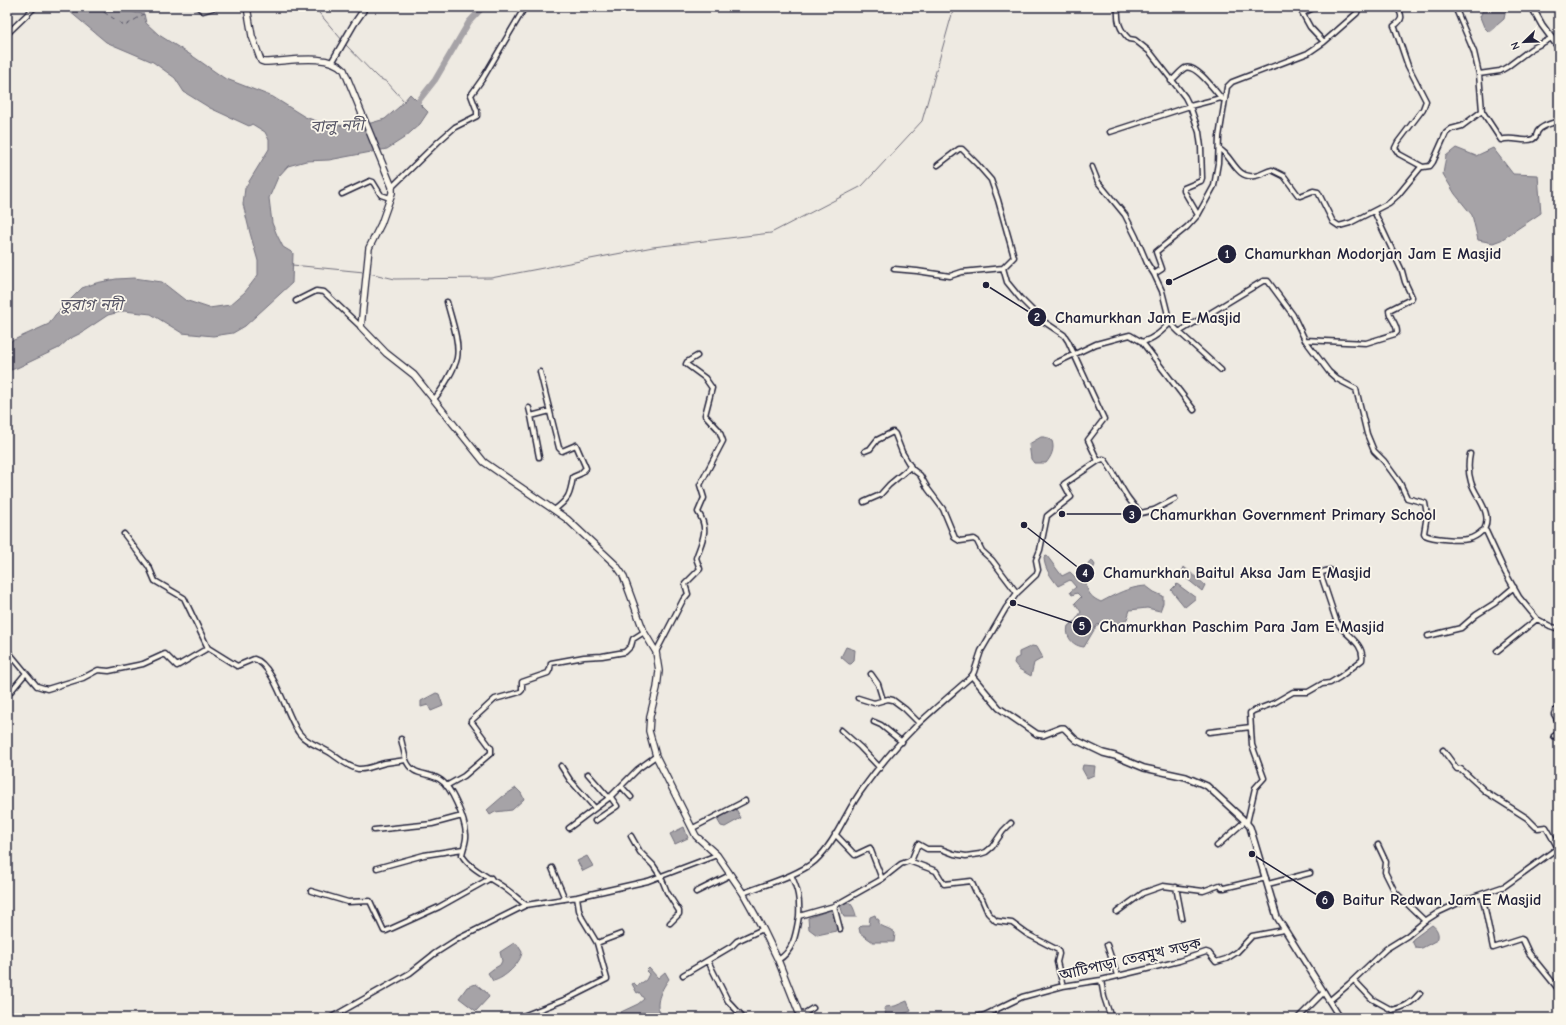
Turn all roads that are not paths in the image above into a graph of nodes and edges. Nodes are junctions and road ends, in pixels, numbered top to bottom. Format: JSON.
{"nodes":[{"id":1,"x":35,"y":7,"type":"edge"},
{"id":2,"x":198,"y":7,"type":"edge"},
{"id":3,"x":216,"y":7,"type":"edge"},
{"id":4,"x":247,"y":7,"type":"edge"},
{"id":5,"x":361,"y":7,"type":"edge"},
{"id":6,"x":525,"y":7,"type":"edge"},
{"id":7,"x":1118,"y":7,"type":"edge"},
{"id":8,"x":1299,"y":7,"type":"edge"},
{"id":9,"x":1315,"y":7,"type":"edge"},
{"id":10,"x":1359,"y":7,"type":"edge"},
{"id":11,"x":1398,"y":7,"type":"edge"},
{"id":12,"x":1455,"y":7,"type":"edge"},
{"id":13,"x":1532,"y":7,"type":"edge"},
{"id":14,"x":1303,"y":13,"type":"junction"},
{"id":15,"x":7,"y":34,"type":"edge"},
{"id":16,"x":1552,"y":38,"type":"junction"},
{"id":17,"x":1324,"y":42,"type":"junction"},
{"id":18,"x":1559,"y":48,"type":"edge"},
{"id":19,"x":332,"y":62,"type":"junction"},
{"id":20,"x":1479,"y":74,"type":"junction"},
{"id":21,"x":1171,"y":81,"type":"junction"},
{"id":22,"x":1222,"y":99,"type":"junction"},
{"id":23,"x":1190,"y":106,"type":"junction"},
{"id":24,"x":1482,"y":111,"type":"junction"},
{"id":25,"x":1559,"y":121,"type":"edge"},
{"id":26,"x":1110,"y":132,"type":"dead end"},
{"id":27,"x":1219,"y":149,"type":"junction"},
{"id":28,"x":938,"y":165,"type":"dead end"},
{"id":29,"x":1092,"y":167,"type":"dead end"},
{"id":30,"x":1421,"y":167,"type":"junction"},
{"id":31,"x":392,"y":187,"type":"junction"},
{"id":32,"x":342,"y":194,"type":"dead end"},
{"id":33,"x":390,"y":198,"type":"junction"},
{"id":34,"x":1374,"y":211,"type":"junction"},
{"id":35,"x":1198,"y":215,"type":"junction"},
{"id":36,"x":1003,"y":268,"type":"junction"},
{"id":37,"x":894,"y":269,"type":"dead end"},
{"id":38,"x":1154,"y":274,"type":"junction"},
{"id":39,"x":296,"y":301,"type":"dead end"},
{"id":40,"x":447,"y":302,"type":"dead end"},
{"id":41,"x":1170,"y":323,"type":"junction"},
{"id":42,"x":361,"y":326,"type":"junction"},
{"id":43,"x":1179,"y":332,"type":"junction"},
{"id":44,"x":1305,"y":340,"type":"junction"},
{"id":45,"x":1142,"y":342,"type":"junction"},
{"id":46,"x":1074,"y":354,"type":"junction"},
{"id":47,"x":697,"y":356,"type":"dead end"},
{"id":48,"x":1056,"y":362,"type":"dead end"},
{"id":49,"x":1221,"y":370,"type":"dead end"},
{"id":50,"x":540,"y":372,"type":"dead end"},
{"id":51,"x":434,"y":399,"type":"junction"},
{"id":52,"x":529,"y":408,"type":"dead end"},
{"id":53,"x":1194,"y":410,"type":"dead end"},
{"id":54,"x":550,"y":411,"type":"junction"},
{"id":55,"x":531,"y":416,"type":"junction"},
{"id":56,"x":865,"y":451,"type":"dead end"},
{"id":57,"x":1470,"y":454,"type":"dead end"},
{"id":58,"x":539,"y":458,"type":"dead end"},
{"id":59,"x":1098,"y":461,"type":"junction"},
{"id":60,"x":910,"y":465,"type":"junction"},
{"id":61,"x":1175,"y":499,"type":"dead end"},
{"id":62,"x":864,"y":502,"type":"dead end"},
{"id":63,"x":554,"y":510,"type":"junction"},
{"id":64,"x":1484,"y":530,"type":"junction"},
{"id":65,"x":124,"y":534,"type":"dead end"},
{"id":66,"x":1330,"y":570,"type":"dead end"},
{"id":67,"x":1514,"y":587,"type":"junction"},
{"id":68,"x":1017,"y":593,"type":"junction"},
{"id":69,"x":1537,"y":619,"type":"junction"},
{"id":70,"x":1559,"y":628,"type":"edge"},
{"id":71,"x":644,"y":632,"type":"junction"},
{"id":72,"x":1428,"y":636,"type":"dead end"},
{"id":73,"x":208,"y":648,"type":"junction"},
{"id":74,"x":7,"y":650,"type":"edge"},
{"id":75,"x":1497,"y":651,"type":"dead end"},
{"id":76,"x":656,"y":652,"type":"junction"},
{"id":77,"x":26,"y":673,"type":"junction"},
{"id":78,"x":871,"y":674,"type":"dead end"},
{"id":79,"x":972,"y":676,"type":"junction"},
{"id":80,"x":7,"y":696,"type":"edge"},
{"id":81,"x":858,"y":698,"type":"dead end"},
{"id":82,"x":884,"y":700,"type":"junction"},
{"id":83,"x":1559,"y":709,"type":"edge"},
{"id":84,"x":874,"y":722,"type":"dead end"},
{"id":85,"x":919,"y":723,"type":"junction"},
{"id":86,"x":1559,"y":723,"type":"edge"},
{"id":87,"x":1251,"y":727,"type":"junction"},
{"id":88,"x":841,"y":730,"type":"dead end"},
{"id":89,"x":1209,"y":732,"type":"dead end"},
{"id":90,"x":1559,"y":733,"type":"edge"},
{"id":91,"x":1554,"y":736,"type":"dead end"},
{"id":92,"x":401,"y":739,"type":"dead end"},
{"id":93,"x":902,"y":742,"type":"junction"},
{"id":94,"x":1443,"y":750,"type":"dead end"},
{"id":95,"x":656,"y":756,"type":"junction"},
{"id":96,"x":406,"y":760,"type":"junction"},
{"id":97,"x":561,"y":766,"type":"dead end"},
{"id":98,"x":880,"y":768,"type":"junction"},
{"id":99,"x":588,"y":774,"type":"dead end"},
{"id":100,"x":446,"y":786,"type":"junction"},
{"id":101,"x":621,"y":786,"type":"junction"},
{"id":102,"x":631,"y":796,"type":"dead end"},
{"id":103,"x":610,"y":797,"type":"junction"},
{"id":104,"x":745,"y":801,"type":"dead end"},
{"id":105,"x":595,"y":808,"type":"junction"},
{"id":106,"x":462,"y":816,"type":"junction"},
{"id":107,"x":595,"y":821,"type":"dead end"},
{"id":108,"x":1246,"y":822,"type":"junction"},
{"id":109,"x":1011,"y":823,"type":"dead end"},
{"id":110,"x":569,"y":828,"type":"dead end"},
{"id":111,"x":693,"y":828,"type":"junction"},
{"id":112,"x":374,"y":830,"type":"dead end"},
{"id":113,"x":835,"y":834,"type":"junction"},
{"id":114,"x":631,"y":836,"type":"dead end"},
{"id":115,"x":1378,"y":845,"type":"dead end"},
{"id":116,"x":1217,"y":846,"type":"dead end"},
{"id":117,"x":1558,"y":847,"type":"edge"},
{"id":118,"x":463,"y":849,"type":"junction"},
{"id":119,"x":717,"y":854,"type":"junction"},
{"id":120,"x":909,"y":861,"type":"junction"},
{"id":121,"x":378,"y":868,"type":"dead end"},
{"id":122,"x":552,"y":868,"type":"dead end"},
{"id":123,"x":1310,"y":873,"type":"dead end"},
{"id":124,"x":730,"y":875,"type":"junction"},
{"id":125,"x":791,"y":875,"type":"junction"},
{"id":126,"x":661,"y":877,"type":"junction"},
{"id":127,"x":491,"y":878,"type":"junction"},
{"id":128,"x":1266,"y":878,"type":"junction"},
{"id":129,"x":882,"y":879,"type":"junction"},
{"id":130,"x":1268,"y":884,"type":"junction"},
{"id":131,"x":1176,"y":887,"type":"junction"},
{"id":132,"x":311,"y":891,"type":"dead end"},
{"id":133,"x":696,"y":892,"type":"dead end"},
{"id":134,"x":743,"y":893,"type":"junction"},
{"id":135,"x":1482,"y":894,"type":"junction"},
{"id":136,"x":577,"y":897,"type":"junction"},
{"id":137,"x":565,"y":899,"type":"junction"},
{"id":138,"x":526,"y":905,"type":"junction"},
{"id":139,"x":834,"y":906,"type":"junction"},
{"id":140,"x":1117,"y":912,"type":"dead end"},
{"id":141,"x":799,"y":916,"type":"junction"},
{"id":142,"x":1182,"y":918,"type":"dead end"},
{"id":143,"x":1425,"y":921,"type":"junction"},
{"id":144,"x":670,"y":923,"type":"dead end"},
{"id":145,"x":763,"y":929,"type":"junction"},
{"id":146,"x":840,"y":929,"type":"dead end"},
{"id":147,"x":1284,"y":930,"type":"junction"},
{"id":148,"x":621,"y":934,"type":"dead end"},
{"id":149,"x":597,"y":943,"type":"junction"},
{"id":150,"x":1107,"y":945,"type":"dead end"},
{"id":151,"x":778,"y":960,"type":"junction"},
{"id":152,"x":708,"y":961,"type":"junction"},
{"id":153,"x":683,"y":975,"type":"dead end"},
{"id":154,"x":1117,"y":975,"type":"junction"},
{"id":155,"x":1102,"y":980,"type":"junction"},
{"id":156,"x":1354,"y":980,"type":"junction"},
{"id":157,"x":1063,"y":986,"type":"junction"},
{"id":158,"x":1559,"y":990,"type":"edge"},
{"id":159,"x":1324,"y":992,"type":"junction"},
{"id":160,"x":1420,"y":993,"type":"dead end"},
{"id":161,"x":1329,"y":1001,"type":"junction"},
{"id":162,"x":813,"y":1008,"type":"dead end"},
{"id":163,"x":800,"y":1017,"type":"edge"},
{"id":164,"x":330,"y":1018,"type":"edge"},
{"id":165,"x":518,"y":1018,"type":"edge"},
{"id":166,"x":744,"y":1018,"type":"edge"},
{"id":167,"x":972,"y":1018,"type":"edge"},
{"id":168,"x":1111,"y":1018,"type":"edge"},
{"id":169,"x":1298,"y":1018,"type":"edge"},
{"id":170,"x":1340,"y":1018,"type":"edge"}],
"edges":[{"from":1,"to":15,"type":"street"},
{"from":2,"to":3,"type":"street"},
{"from":4,"to":19,"type":"main road"},
{"from":5,"to":19,"type":"street"},
{"from":6,"to":31,"type":"street"},
{"from":7,"to":21,"type":"street"},
{"from":8,"to":14,"type":"street"},
{"from":9,"to":14,"type":"street"},
{"from":10,"to":17,"type":"street"},
{"from":11,"to":30,"type":"street"},
{"from":12,"to":20,"type":"street"},
{"from":13,"to":16,"type":"street"},
{"from":14,"to":17,"type":"street"},
{"from":16,"to":18,"type":"street"},
{"from":16,"to":20,"type":"street"},
{"from":17,"to":22,"type":"street"},
{"from":19,"to":31,"type":"main road"},
{"from":20,"to":24,"type":"street"},
{"from":21,"to":22,"type":"street"},
{"from":21,"to":23,"type":"street"},
{"from":22,"to":23,"type":"street"},
{"from":22,"to":27,"type":"street"},
{"from":23,"to":26,"type":"street"},
{"from":23,"to":35,"type":"street"},
{"from":24,"to":25,"type":"street"},
{"from":24,"to":30,"type":"street"},
{"from":27,"to":34,"type":"street"},
{"from":27,"to":35,"type":"street"},
{"from":28,"to":36,"type":"street"},
{"from":29,"to":38,"type":"street"},
{"from":30,"to":34,"type":"street"},
{"from":31,"to":33,"type":"main road"},
{"from":32,"to":33,"type":"street"},
{"from":33,"to":42,"type":"main road"},
{"from":34,"to":44,"type":"street"},
{"from":35,"to":38,"type":"street"},
{"from":36,"to":37,"type":"street"},
{"from":36,"to":46,"type":"street"},
{"from":38,"to":41,"type":"street"},
{"from":39,"to":42,"type":"street"},
{"from":40,"to":51,"type":"street"},
{"from":41,"to":43,"type":"street"},
{"from":41,"to":45,"type":"street"},
{"from":42,"to":51,"type":"main road"},
{"from":43,"to":44,"type":"street"},
{"from":43,"to":49,"type":"street"},
{"from":44,"to":64,"type":"street"},
{"from":45,"to":46,"type":"street"},
{"from":45,"to":53,"type":"street"},
{"from":46,"to":48,"type":"street"},
{"from":46,"to":59,"type":"street"},
{"from":47,"to":76,"type":"street"},
{"from":50,"to":54,"type":"street"},
{"from":51,"to":63,"type":"main road"},
{"from":52,"to":55,"type":"street"},
{"from":54,"to":55,"type":"street"},
{"from":54,"to":63,"type":"street"},
{"from":55,"to":58,"type":"street"},
{"from":56,"to":60,"type":"street"},
{"from":57,"to":64,"type":"street"},
{"from":59,"to":61,"type":"street"},
{"from":59,"to":68,"type":"street"},
{"from":60,"to":62,"type":"street"},
{"from":60,"to":68,"type":"street"},
{"from":63,"to":71,"type":"main road"},
{"from":64,"to":67,"type":"street"},
{"from":65,"to":73,"type":"street"},
{"from":66,"to":87,"type":"street"},
{"from":67,"to":69,"type":"street"},
{"from":67,"to":72,"type":"street"},
{"from":68,"to":79,"type":"street"},
{"from":69,"to":70,"type":"street"},
{"from":69,"to":75,"type":"street"},
{"from":71,"to":76,"type":"main road"},
{"from":71,"to":100,"type":"street"},
{"from":73,"to":77,"type":"street"},
{"from":73,"to":96,"type":"street"},
{"from":74,"to":77,"type":"street"},
{"from":76,"to":95,"type":"main road"},
{"from":77,"to":80,"type":"street"},
{"from":78,"to":82,"type":"street"},
{"from":79,"to":85,"type":"street"},
{"from":79,"to":108,"type":"street"},
{"from":81,"to":82,"type":"street"},
{"from":82,"to":85,"type":"street"},
{"from":83,"to":86,"type":"street"},
{"from":84,"to":93,"type":"street"},
{"from":85,"to":93,"type":"street"},
{"from":87,"to":89,"type":"street"},
{"from":87,"to":108,"type":"street"},
{"from":88,"to":98,"type":"street"},
{"from":90,"to":91,"type":"street"},
{"from":92,"to":96,"type":"street"},
{"from":93,"to":98,"type":"street"},
{"from":94,"to":117,"type":"street"},
{"from":95,"to":101,"type":"street"},
{"from":95,"to":111,"type":"main road"},
{"from":96,"to":100,"type":"street"},
{"from":97,"to":105,"type":"street"},
{"from":98,"to":113,"type":"street"},
{"from":99,"to":103,"type":"street"},
{"from":100,"to":106,"type":"street"},
{"from":101,"to":102,"type":"street"},
{"from":101,"to":103,"type":"street"},
{"from":103,"to":105,"type":"street"},
{"from":103,"to":107,"type":"street"},
{"from":104,"to":111,"type":"street"},
{"from":105,"to":110,"type":"street"},
{"from":106,"to":112,"type":"street"},
{"from":106,"to":118,"type":"street"},
{"from":108,"to":116,"type":"street"},
{"from":108,"to":128,"type":"street"},
{"from":109,"to":120,"type":"street"},
{"from":111,"to":119,"type":"main road"},
{"from":113,"to":125,"type":"street"},
{"from":113,"to":129,"type":"street"},
{"from":114,"to":126,"type":"street"},
{"from":115,"to":143,"type":"street"},
{"from":117,"to":135,"type":"street"},
{"from":118,"to":121,"type":"street"},
{"from":118,"to":127,"type":"street"},
{"from":119,"to":124,"type":"main road"},
{"from":119,"to":126,"type":"street"},
{"from":120,"to":129,"type":"street"},
{"from":120,"to":157,"type":"street"},
{"from":122,"to":137,"type":"street"},
{"from":123,"to":130,"type":"street"},
{"from":124,"to":133,"type":"street"},
{"from":124,"to":134,"type":"main road"},
{"from":125,"to":134,"type":"street"},
{"from":125,"to":141,"type":"street"},
{"from":126,"to":136,"type":"street"},
{"from":126,"to":144,"type":"street"},
{"from":127,"to":132,"type":"street"},
{"from":127,"to":138,"type":"street"},
{"from":128,"to":130,"type":"street"},
{"from":128,"to":131,"type":"street"},
{"from":129,"to":139,"type":"street"},
{"from":130,"to":147,"type":"street"},
{"from":131,"to":140,"type":"street"},
{"from":131,"to":142,"type":"street"},
{"from":134,"to":145,"type":"main road"},
{"from":135,"to":143,"type":"street"},
{"from":135,"to":158,"type":"street"},
{"from":136,"to":137,"type":"street"},
{"from":136,"to":149,"type":"street"},
{"from":137,"to":138,"type":"street"},
{"from":138,"to":164,"type":"street"},
{"from":139,"to":141,"type":"street"},
{"from":139,"to":146,"type":"street"},
{"from":141,"to":151,"type":"street"},
{"from":143,"to":156,"type":"street"},
{"from":145,"to":151,"type":"main road"},
{"from":145,"to":152,"type":"street"},
{"from":147,"to":154,"type":"street","name":"আটিপাড়া তেরমুখ সড়ক"},
{"from":147,"to":159,"type":"street"},
{"from":148,"to":149,"type":"street"},
{"from":149,"to":165,"type":"street"},
{"from":150,"to":154,"type":"street"},
{"from":151,"to":163,"type":"main road"},
{"from":152,"to":153,"type":"street"},
{"from":152,"to":166,"type":"street"},
{"from":154,"to":155,"type":"street","name":"আটিপাড়া তেরমুখ সড়ক"},
{"from":155,"to":157,"type":"street","name":"আটিপাড়া তেরমুখ সড়ক"},
{"from":155,"to":168,"type":"street"},
{"from":156,"to":160,"type":"street"},
{"from":156,"to":161,"type":"street"},
{"from":157,"to":167,"type":"street","name":"আটিপাড়া তেরমুখ সড়ক"},
{"from":159,"to":161,"type":"street"},
{"from":159,"to":169,"type":"street"},
{"from":161,"to":170,"type":"street"},
{"from":162,"to":163,"type":"street"}]}
